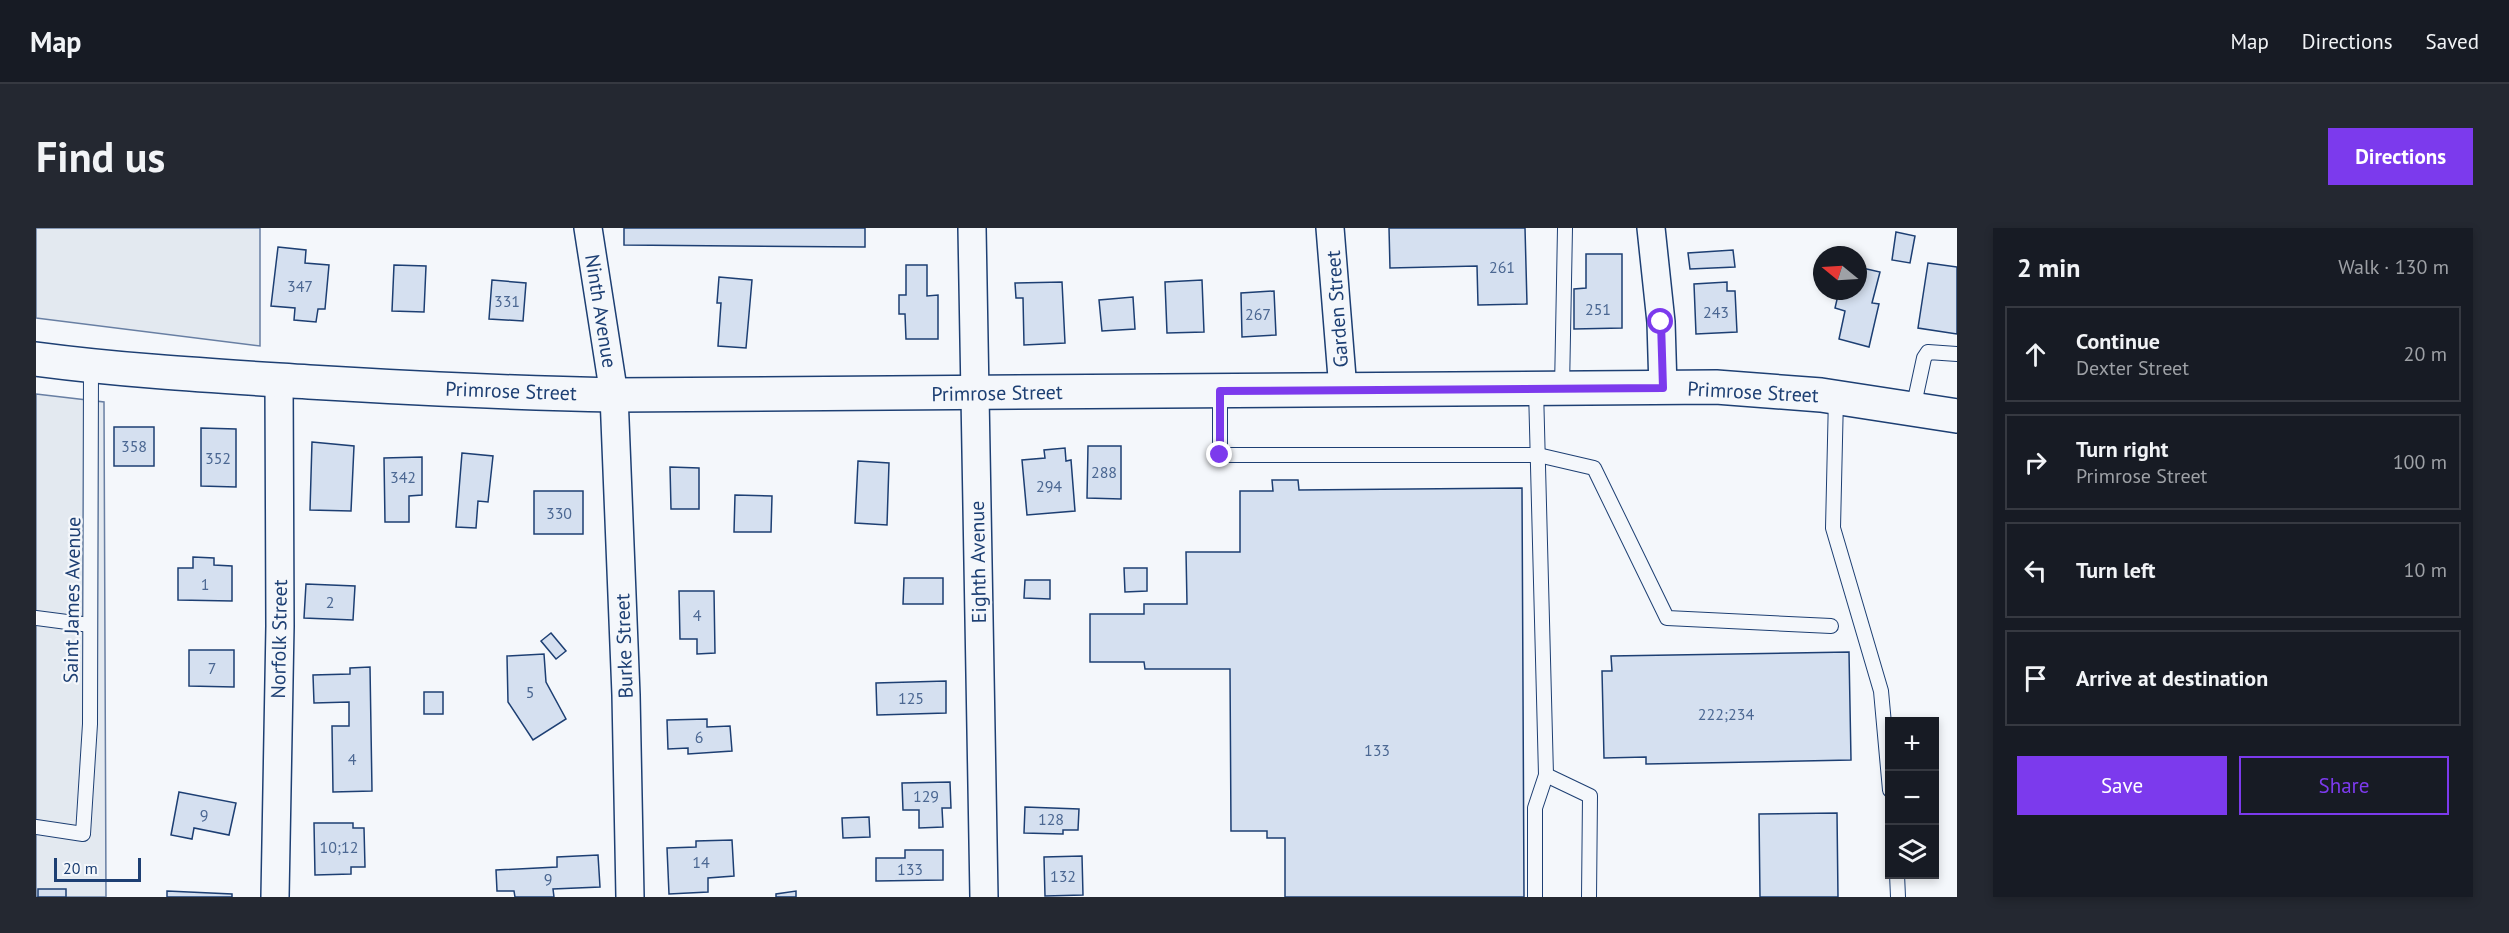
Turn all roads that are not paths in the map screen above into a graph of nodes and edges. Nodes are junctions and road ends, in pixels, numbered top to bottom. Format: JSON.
{"nodes":[{"id":1,"x":588,"y":228,"type":"edge"},
{"id":2,"x":972,"y":228,"type":"edge"},
{"id":3,"x":1330,"y":228,"type":"edge"},
{"id":4,"x":1564,"y":228,"type":"edge"},
{"id":5,"x":1651,"y":228,"type":"edge"},
{"id":6,"x":1957,"y":354,"type":"edge"},
{"id":7,"x":36,"y":359,"type":"edge"},
{"id":8,"x":92,"y":366,"type":"junction"},
{"id":9,"x":279,"y":380,"type":"junction"},
{"id":10,"x":1663,"y":388,"type":"junction"},
{"id":11,"x":1549,"y":389,"type":"junction"},
{"id":12,"x":1343,"y":390,"type":"junction"},
{"id":13,"x":1220,"y":391,"type":"junction"},
{"id":14,"x":976,"y":393,"type":"junction"},
{"id":15,"x":614,"y":395,"type":"junction"},
{"id":16,"x":1836,"y":397,"type":"junction"},
{"id":17,"x":1913,"y":409,"type":"junction"},
{"id":18,"x":1957,"y":416,"type":"edge"},
{"id":19,"x":1538,"y":455,"type":"junction"},
{"id":20,"x":36,"y":618,"type":"edge"},
{"id":21,"x":90,"y":625,"type":"junction"},
{"id":22,"x":1831,"y":626,"type":"dead end"},
{"id":23,"x":1888,"y":771,"type":"edge"},
{"id":24,"x":1546,"y":775,"type":"junction"},
{"id":25,"x":36,"y":827,"type":"edge"},
{"id":26,"x":1897,"y":879,"type":"edge"},
{"id":27,"x":275,"y":897,"type":"edge"},
{"id":28,"x":630,"y":897,"type":"edge"},
{"id":29,"x":984,"y":897,"type":"edge"},
{"id":30,"x":1535,"y":897,"type":"edge"},
{"id":31,"x":1589,"y":897,"type":"edge"},
{"id":32,"x":1898,"y":897,"type":"edge"}],
"edges":[{"from":1,"to":15,"type":"street","name":"Ninth Avenue"},
{"from":2,"to":14,"type":"street","name":"Eighth Avenue"},
{"from":3,"to":12,"type":"street","name":"Garden Street"},
{"from":4,"to":11,"type":"lane"},
{"from":5,"to":10,"type":"street"},
{"from":6,"to":17,"type":"lane"},
{"from":7,"to":8,"type":"main road","name":"Primrose Street"},
{"from":8,"to":9,"type":"main road","name":"Primrose Street"},
{"from":8,"to":21,"type":"lane","name":"Saint James Avenue"},
{"from":9,"to":15,"type":"main road","name":"Primrose Street"},
{"from":9,"to":27,"type":"street","name":"Norfolk Street"},
{"from":10,"to":11,"type":"main road","name":"Primrose Street"},
{"from":10,"to":16,"type":"main road","name":"Primrose Street"},
{"from":11,"to":12,"type":"main road","name":"Primrose Street"},
{"from":11,"to":19,"type":"lane"},
{"from":12,"to":13,"type":"main road","name":"Primrose Street"},
{"from":13,"to":14,"type":"main road","name":"Primrose Street"},
{"from":13,"to":19,"type":"lane"},
{"from":14,"to":15,"type":"main road","name":"Primrose Street"},
{"from":14,"to":29,"type":"street","name":"Eighth Avenue"},
{"from":15,"to":28,"type":"street","name":"Burke Street"},
{"from":16,"to":17,"type":"main road","name":"Primrose Street"},
{"from":16,"to":23,"type":"lane"},
{"from":17,"to":18,"type":"main road","name":"Primrose Street"},
{"from":19,"to":22,"type":"lane"},
{"from":19,"to":24,"type":"lane"},
{"from":20,"to":21,"type":"lane"},
{"from":21,"to":25,"type":"lane","name":"Saint James Avenue"},
{"from":24,"to":30,"type":"lane"},
{"from":24,"to":31,"type":"lane"},
{"from":26,"to":32,"type":"lane"}]}
